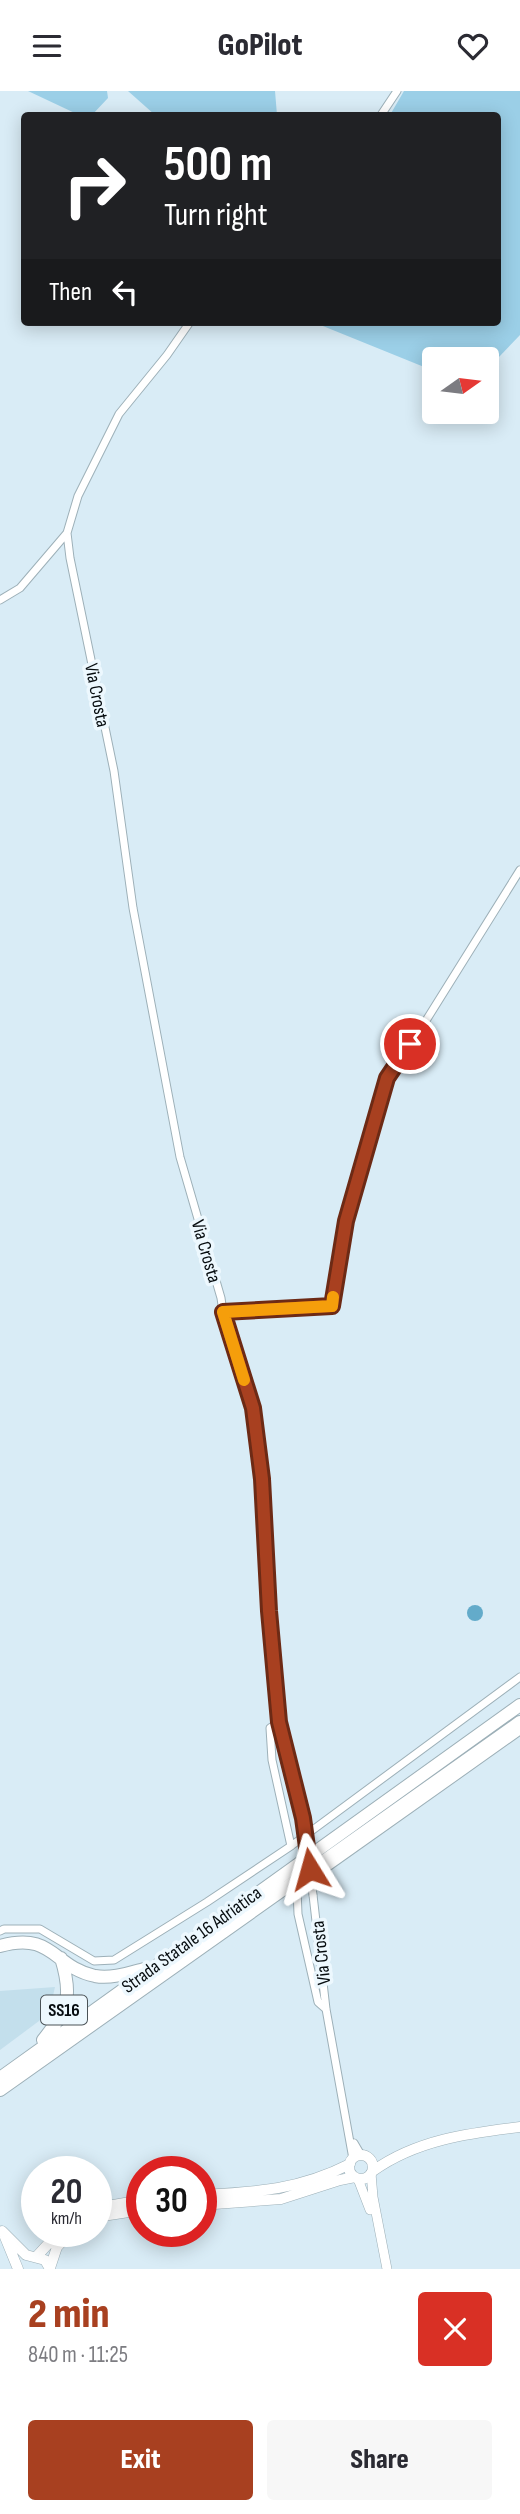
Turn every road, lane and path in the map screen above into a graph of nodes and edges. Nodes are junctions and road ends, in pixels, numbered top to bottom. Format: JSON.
{"nodes":[{"id":1,"x":397,"y":91,"type":"edge"},
{"id":2,"x":383,"y":112,"type":"edge"},
{"id":3,"x":187,"y":326,"type":"edge"},
{"id":4,"x":67,"y":533,"type":"junction"},
{"id":5,"x":0,"y":600,"type":"edge"},
{"id":6,"x":520,"y":870,"type":"edge"},
{"id":7,"x":223,"y":1312,"type":"junction"},
{"id":8,"x":520,"y":1677,"type":"edge"},
{"id":9,"x":520,"y":1705,"type":"edge"},
{"id":10,"x":279,"y":1722,"type":"junction"},
{"id":11,"x":520,"y":1722,"type":"edge"},
{"id":12,"x":520,"y":1731,"type":"edge"},
{"id":13,"x":290,"y":1846,"type":"junction"},
{"id":14,"x":0,"y":1931,"type":"edge"},
{"id":15,"x":0,"y":1947,"type":"edge"},
{"id":16,"x":61,"y":1958,"type":"junction"},
{"id":17,"x":152,"y":1968,"type":"junction"},
{"id":18,"x":326,"y":2008,"type":"junction"},
{"id":19,"x":32,"y":2053,"type":"junction"},
{"id":20,"x":0,"y":2078,"type":"edge"},
{"id":21,"x":0,"y":2089,"type":"edge"},
{"id":22,"x":520,"y":2127,"type":"edge"},
{"id":23,"x":401,"y":2154,"type":"junction"},
{"id":24,"x":358,"y":2159,"type":"junction"},
{"id":25,"x":372,"y":2172,"type":"junction"},
{"id":26,"x":357,"y":2178,"type":"junction"},
{"id":27,"x":217,"y":2194,"type":"edge"},
{"id":28,"x":217,"y":2204,"type":"edge"},
{"id":29,"x":1,"y":2228,"type":"edge"},
{"id":30,"x":379,"y":2233,"type":"junction"},
{"id":31,"x":44,"y":2247,"type":"edge"},
{"id":32,"x":57,"y":2247,"type":"edge"},
{"id":33,"x":34,"y":2257,"type":"junction"},
{"id":34,"x":18,"y":2269,"type":"edge"},
{"id":35,"x":50,"y":2269,"type":"edge"},
{"id":36,"x":387,"y":2269,"type":"edge"}],
"edges":[{"from":1,"to":2,"type":"street"},
{"from":3,"to":4,"type":"street"},
{"from":4,"to":5,"type":"street"},
{"from":4,"to":7,"type":"street","name":"Via Crosta"},
{"from":6,"to":7,"type":"street"},
{"from":7,"to":10,"type":"street","name":"Via Crosta"},
{"from":8,"to":13,"type":"street"},
{"from":9,"to":17,"type":"highway","name":"Strada Statale 16 Adriatica","number":"SS16"},
{"from":10,"to":13,"type":"street"},
{"from":10,"to":18,"type":"street","name":"Via Crosta","bridge":true},
{"from":11,"to":21,"type":"highway","name":"Strada Statale 16 Adriatica","number":"SS16"},
{"from":12,"to":18,"type":"street"},
{"from":13,"to":14,"type":"street"},
{"from":15,"to":16,"type":"highway","number":"SS16"},
{"from":16,"to":17,"type":"highway","number":"SS16"},
{"from":16,"to":19,"type":"highway","number":"SS16"},
{"from":17,"to":19,"type":"highway","name":"Strada Statale 16 Adriatica","number":"SS16"},
{"from":18,"to":24,"type":"street","name":"Via Crosta"},
{"from":19,"to":20,"type":"highway","name":"Strada Statale 16 Adriatica","number":"SS16"},
{"from":22,"to":23,"type":"main road"},
{"from":23,"to":24,"type":"main road"},
{"from":23,"to":25,"type":"main road"},
{"from":24,"to":25,"type":"main road"},
{"from":24,"to":26,"type":"main road"},
{"from":24,"to":27,"type":"main road"},
{"from":25,"to":26,"type":"main road"},
{"from":25,"to":30,"type":"street"},
{"from":26,"to":28,"type":"main road"},
{"from":26,"to":30,"type":"street"},
{"from":29,"to":33,"type":"main road"},
{"from":29,"to":34,"type":"main road"},
{"from":30,"to":36,"type":"street"},
{"from":31,"to":33,"type":"main road"},
{"from":32,"to":35,"type":"main road"},
{"from":33,"to":34,"type":"main road"},
{"from":33,"to":35,"type":"main road"}]}
